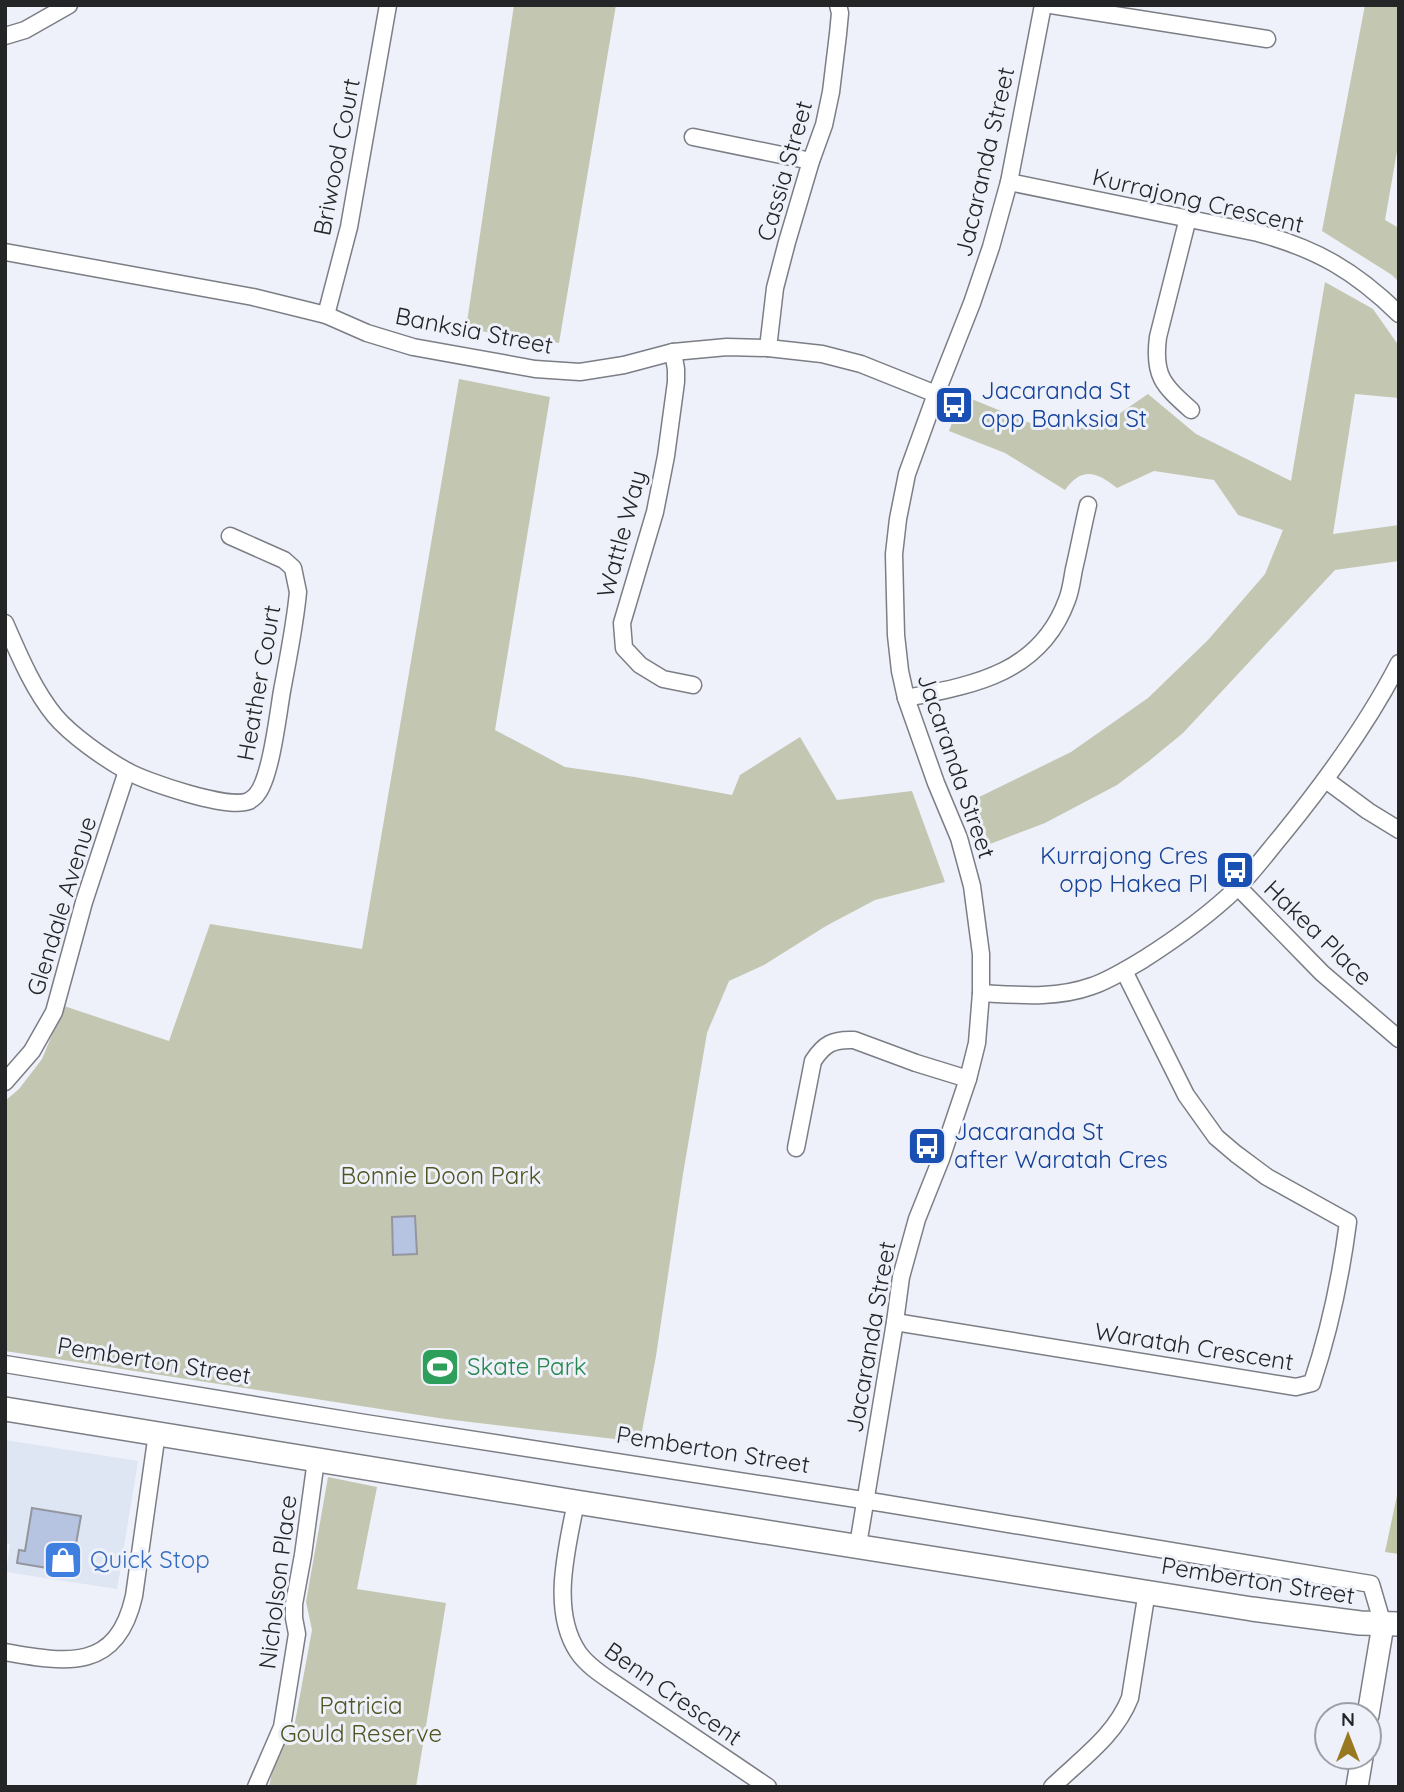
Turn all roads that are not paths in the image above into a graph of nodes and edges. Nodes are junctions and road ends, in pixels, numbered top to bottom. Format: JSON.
{"nodes":[{"id":1,"x":69,"y":5,"type":"edge"},
{"id":2,"x":388,"y":5,"type":"edge"},
{"id":3,"x":838,"y":5,"type":"edge"},
{"id":4,"x":1043,"y":5,"type":"edge"},
{"id":5,"x":1051,"y":5,"type":"edge"},
{"id":6,"x":5,"y":36,"type":"edge"},
{"id":7,"x":1267,"y":39,"type":"dead end"},
{"id":8,"x":693,"y":137,"type":"dead end"},
{"id":9,"x":811,"y":161,"type":"junction"},
{"id":10,"x":1009,"y":182,"type":"junction"},
{"id":11,"x":1188,"y":218,"type":"junction"},
{"id":12,"x":5,"y":252,"type":"edge"},
{"id":13,"x":1399,"y":314,"type":"edge"},
{"id":14,"x":326,"y":315,"type":"junction"},
{"id":15,"x":768,"y":348,"type":"junction"},
{"id":16,"x":673,"y":352,"type":"junction"},
{"id":17,"x":936,"y":394,"type":"junction"},
{"id":18,"x":1191,"y":410,"type":"dead end"},
{"id":19,"x":1088,"y":505,"type":"dead end"},
{"id":20,"x":229,"y":536,"type":"dead end"},
{"id":21,"x":5,"y":623,"type":"edge"},
{"id":22,"x":1399,"y":663,"type":"edge"},
{"id":23,"x":693,"y":685,"type":"dead end"},
{"id":24,"x":906,"y":698,"type":"junction"},
{"id":25,"x":127,"y":771,"type":"junction"},
{"id":26,"x":1325,"y":780,"type":"junction"},
{"id":27,"x":1399,"y":830,"type":"edge"},
{"id":28,"x":1238,"y":887,"type":"junction"},
{"id":29,"x":1124,"y":971,"type":"junction"},
{"id":30,"x":981,"y":993,"type":"junction"},
{"id":31,"x":1399,"y":1039,"type":"edge"},
{"id":32,"x":968,"y":1079,"type":"junction"},
{"id":33,"x":5,"y":1082,"type":"edge"},
{"id":34,"x":796,"y":1148,"type":"dead end"},
{"id":35,"x":895,"y":1322,"type":"junction"},
{"id":36,"x":5,"y":1363,"type":"edge"},
{"id":37,"x":5,"y":1409,"type":"edge"},
{"id":38,"x":157,"y":1433,"type":"junction"},
{"id":39,"x":316,"y":1460,"type":"junction"},
{"id":40,"x":865,"y":1501,"type":"junction"},
{"id":41,"x":576,"y":1502,"type":"junction"},
{"id":42,"x":858,"y":1545,"type":"junction"},
{"id":43,"x":1147,"y":1591,"type":"junction"},
{"id":44,"x":1391,"y":1625,"type":"edge"},
{"id":45,"x":5,"y":1652,"type":"edge"},
{"id":46,"x":1372,"y":1701,"type":"edge"},
{"id":47,"x":256,"y":1787,"type":"edge"},
{"id":48,"x":768,"y":1787,"type":"edge"},
{"id":49,"x":1052,"y":1787,"type":"edge"}],
"edges":[{"from":1,"to":6,"type":"street"},
{"from":2,"to":14,"type":"street","name":"Briwood Court"},
{"from":3,"to":9,"type":"street","name":"Cassia Street"},
{"from":4,"to":10,"type":"street","name":"Jacaranda Street"},
{"from":5,"to":7,"type":"street"},
{"from":8,"to":9,"type":"street"},
{"from":9,"to":15,"type":"street","name":"Cassia Street"},
{"from":10,"to":11,"type":"street","name":"Kurrajong Crescent"},
{"from":10,"to":17,"type":"street","name":"Jacaranda Street"},
{"from":11,"to":13,"type":"street","name":"Kurrajong Crescent"},
{"from":11,"to":18,"type":"street"},
{"from":12,"to":14,"type":"street","name":"Banksia Street"},
{"from":14,"to":16,"type":"street","name":"Banksia Street"},
{"from":15,"to":16,"type":"street","name":"Banksia Street"},
{"from":15,"to":17,"type":"street","name":"Banksia Street"},
{"from":16,"to":23,"type":"street","name":"Wattle Way"},
{"from":17,"to":24,"type":"street","name":"Jacaranda Street"},
{"from":19,"to":24,"type":"street"},
{"from":20,"to":25,"type":"street","name":"Heather Court"},
{"from":21,"to":25,"type":"street"},
{"from":22,"to":26,"type":"street"},
{"from":24,"to":30,"type":"street","name":"Jacaranda Street"},
{"from":25,"to":33,"type":"street","name":"Glendale Avenue"},
{"from":26,"to":27,"type":"street"},
{"from":26,"to":28,"type":"street"},
{"from":28,"to":29,"type":"street"},
{"from":28,"to":31,"type":"street","name":"Hakea Place"},
{"from":29,"to":30,"type":"street"},
{"from":29,"to":35,"type":"street","name":"Waratah Crescent"},
{"from":30,"to":32,"type":"street","name":"Jacaranda Street"},
{"from":32,"to":34,"type":"street"},
{"from":32,"to":35,"type":"street","name":"Jacaranda Street"},
{"from":35,"to":40,"type":"street","name":"Jacaranda Street"},
{"from":36,"to":40,"type":"street","name":"Pemberton Street"},
{"from":37,"to":38,"type":"main road","name":"Pemberton Street"},
{"from":38,"to":39,"type":"main road","name":"Pemberton Street"},
{"from":38,"to":45,"type":"street"},
{"from":39,"to":41,"type":"main road","name":"Pemberton Street"},
{"from":39,"to":47,"type":"street","name":"Nicholson Place"},
{"from":40,"to":42,"type":"street","name":"Jacaranda Street"},
{"from":40,"to":44,"type":"street","name":"Pemberton Street"},
{"from":41,"to":42,"type":"main road","name":"Pemberton Street"},
{"from":41,"to":48,"type":"street","name":"Benn Crescent"},
{"from":42,"to":43,"type":"main road","name":"Pemberton Street"},
{"from":43,"to":44,"type":"main road","name":"Pemberton Street"},
{"from":43,"to":49,"type":"street"},
{"from":44,"to":46,"type":"street"}]}
